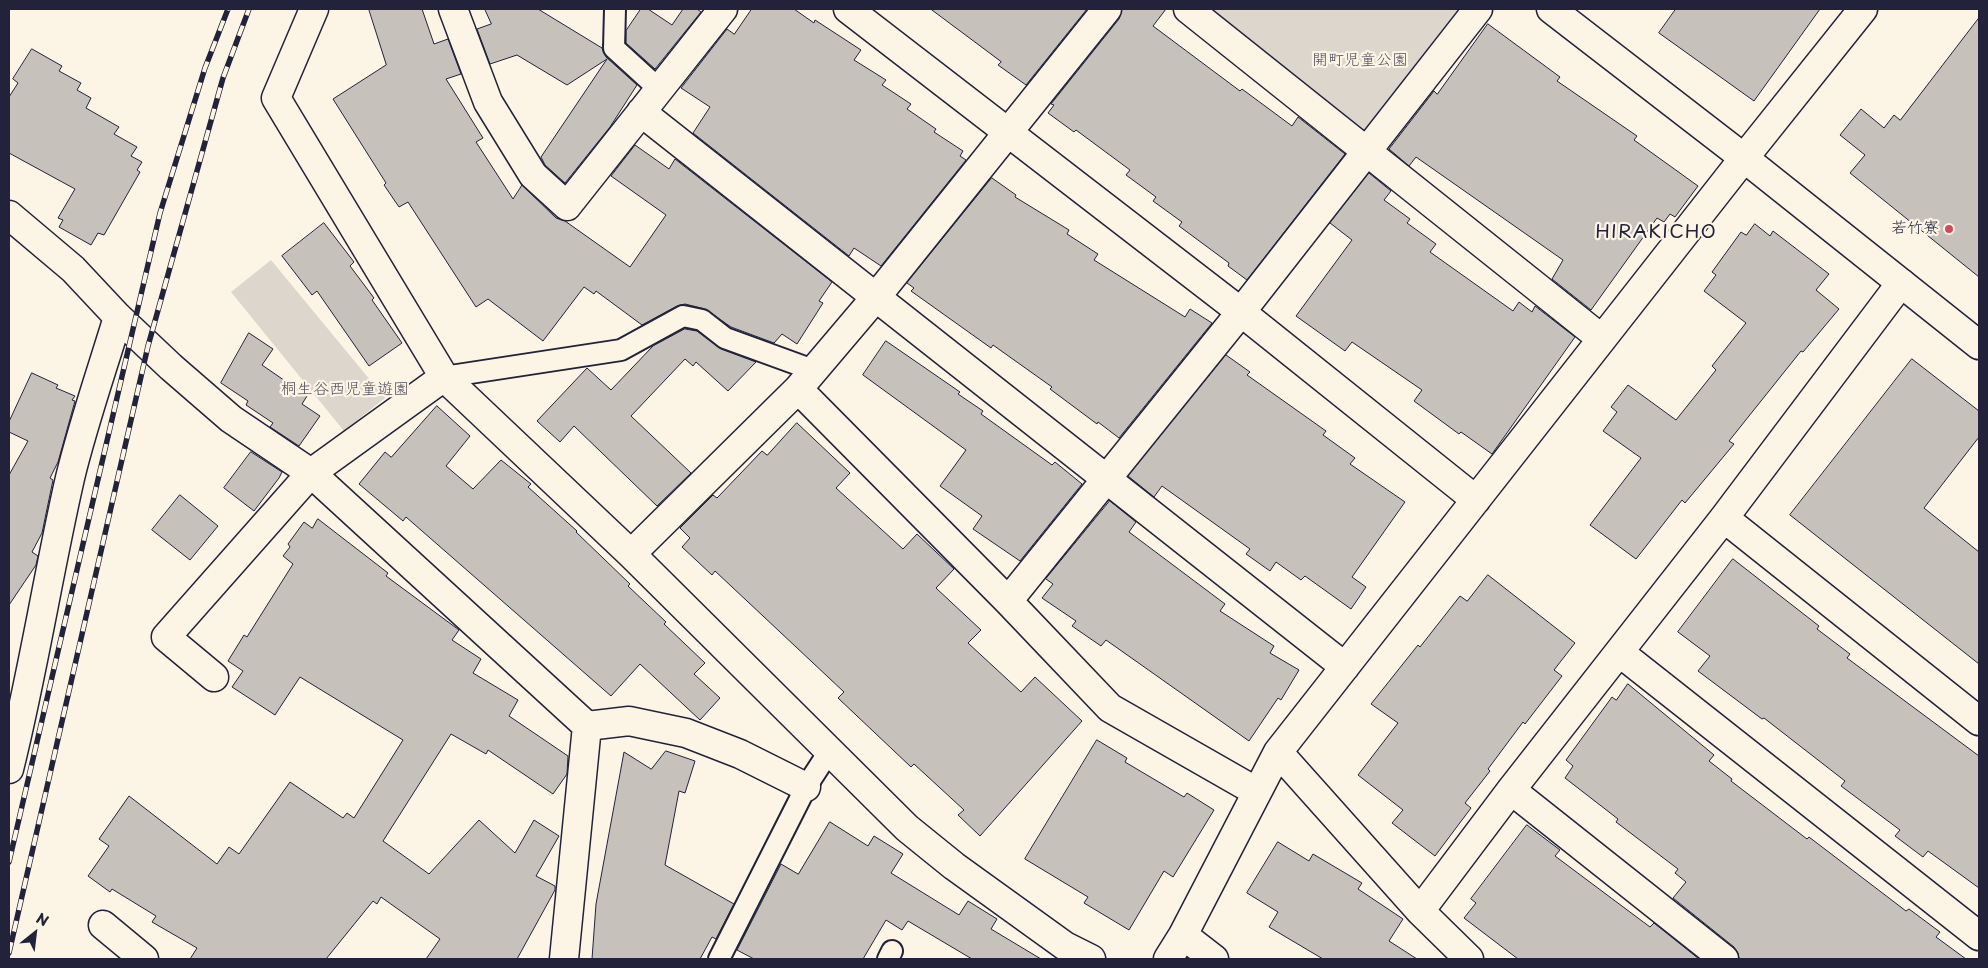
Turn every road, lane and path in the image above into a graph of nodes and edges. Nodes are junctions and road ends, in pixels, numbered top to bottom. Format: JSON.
{"nodes":[{"id":1,"x":314,"y":9,"type":"edge"},
{"id":2,"x":452,"y":9,"type":"edge"},
{"id":3,"x":615,"y":9,"type":"edge"},
{"id":4,"x":723,"y":9,"type":"edge"},
{"id":5,"x":848,"y":9,"type":"edge"},
{"id":6,"x":1107,"y":9,"type":"edge"},
{"id":7,"x":1188,"y":9,"type":"edge"},
{"id":8,"x":1478,"y":9,"type":"edge"},
{"id":9,"x":1551,"y":9,"type":"edge"},
{"id":10,"x":1863,"y":9,"type":"edge"},
{"id":11,"x":659,"y":89,"type":"junction"},
{"id":12,"x":641,"y":112,"type":"junction"},
{"id":13,"x":1009,"y":132,"type":"junction"},
{"id":14,"x":1367,"y":151,"type":"junction"},
{"id":15,"x":1744,"y":158,"type":"junction"},
{"id":16,"x":9,"y":215,"type":"edge"},
{"id":17,"x":1901,"y":283,"type":"junction"},
{"id":18,"x":876,"y":297,"type":"junction"},
{"id":19,"x":1241,"y":312,"type":"junction"},
{"id":20,"x":118,"y":317,"type":"junction"},
{"id":21,"x":1602,"y":339,"type":"junction"},
{"id":22,"x":1979,"y":345,"type":"edge"},
{"id":23,"x":444,"y":377,"type":"junction"},
{"id":24,"x":806,"y":380,"type":"junction"},
{"id":25,"x":311,"y":473,"type":"junction"},
{"id":26,"x":1107,"y":479,"type":"junction"},
{"id":27,"x":1476,"y":500,"type":"junction"},
{"id":28,"x":1724,"y":518,"type":"junction"},
{"id":29,"x":631,"y":554,"type":"junction"},
{"id":30,"x":1008,"y":601,"type":"junction"},
{"id":31,"x":1619,"y":652,"type":"junction"},
{"id":32,"x":1345,"y":667,"type":"junction"},
{"id":33,"x":214,"y":677,"type":"dead end"},
{"id":34,"x":1979,"y":721,"type":"edge"},
{"id":35,"x":14,"y":724,"type":"edge"},
{"id":36,"x":588,"y":726,"type":"junction"},
{"id":37,"x":830,"y":750,"type":"junction"},
{"id":38,"x":1278,"y":752,"type":"junction"},
{"id":39,"x":9,"y":769,"type":"edge"},
{"id":40,"x":806,"y":787,"type":"junction"},
{"id":41,"x":1511,"y":790,"type":"junction"},
{"id":42,"x":1257,"y":792,"type":"junction"},
{"id":43,"x":1420,"y":911,"type":"junction"},
{"id":44,"x":103,"y":925,"type":"dead end"},
{"id":45,"x":1183,"y":935,"type":"junction"},
{"id":46,"x":1979,"y":936,"type":"edge"},
{"id":47,"x":144,"y":959,"type":"edge"},
{"id":48,"x":564,"y":959,"type":"edge"},
{"id":49,"x":719,"y":959,"type":"edge"},
{"id":50,"x":1091,"y":959,"type":"edge"},
{"id":51,"x":1168,"y":959,"type":"edge"},
{"id":52,"x":1214,"y":959,"type":"edge"},
{"id":53,"x":1469,"y":959,"type":"edge"},
{"id":54,"x":1724,"y":959,"type":"edge"}],
"edges":[{"from":1,"to":23,"type":"street"},
{"from":2,"to":12,"type":"street"},
{"from":3,"to":11,"type":"lane"},
{"from":4,"to":11,"type":"street"},
{"from":5,"to":13,"type":"street"},
{"from":6,"to":13,"type":"street"},
{"from":7,"to":14,"type":"street"},
{"from":8,"to":14,"type":"street"},
{"from":9,"to":15,"type":"street"},
{"from":10,"to":15,"type":"street"},
{"from":11,"to":12,"type":"street"},
{"from":12,"to":18,"type":"street"},
{"from":13,"to":18,"type":"street"},
{"from":13,"to":19,"type":"street"},
{"from":14,"to":19,"type":"street"},
{"from":14,"to":21,"type":"street"},
{"from":15,"to":17,"type":"street"},
{"from":15,"to":21,"type":"street"},
{"from":16,"to":20,"type":"street"},
{"from":17,"to":22,"type":"street"},
{"from":17,"to":28,"type":"street"},
{"from":18,"to":24,"type":"street"},
{"from":18,"to":26,"type":"street"},
{"from":19,"to":26,"type":"street"},
{"from":19,"to":27,"type":"street"},
{"from":20,"to":25,"type":"street"},
{"from":20,"to":35,"type":"street"},
{"from":21,"to":27,"type":"street"},
{"from":23,"to":24,"type":"lane"},
{"from":23,"to":25,"type":"street"},
{"from":23,"to":29,"type":"street"},
{"from":24,"to":29,"type":"street"},
{"from":24,"to":30,"type":"street"},
{"from":25,"to":33,"type":"street"},
{"from":25,"to":36,"type":"street"},
{"from":26,"to":30,"type":"street"},
{"from":26,"to":32,"type":"street"},
{"from":27,"to":32,"type":"street"},
{"from":28,"to":31,"type":"street"},
{"from":28,"to":34,"type":"street"},
{"from":29,"to":37,"type":"street"},
{"from":30,"to":42,"type":"street"},
{"from":31,"to":41,"type":"street"},
{"from":31,"to":46,"type":"street"},
{"from":32,"to":38,"type":"street"},
{"from":35,"to":39,"type":"street"},
{"from":36,"to":40,"type":"street"},
{"from":36,"to":48,"type":"street"},
{"from":37,"to":40,"type":"lane"},
{"from":37,"to":50,"type":"street"},
{"from":38,"to":42,"type":"street"},
{"from":38,"to":43,"type":"street"},
{"from":40,"to":49,"type":"lane"},
{"from":41,"to":43,"type":"street"},
{"from":41,"to":54,"type":"street"},
{"from":42,"to":45,"type":"street"},
{"from":43,"to":53,"type":"street"},
{"from":44,"to":47,"type":"street"},
{"from":45,"to":51,"type":"street"},
{"from":45,"to":52,"type":"street"}]}
